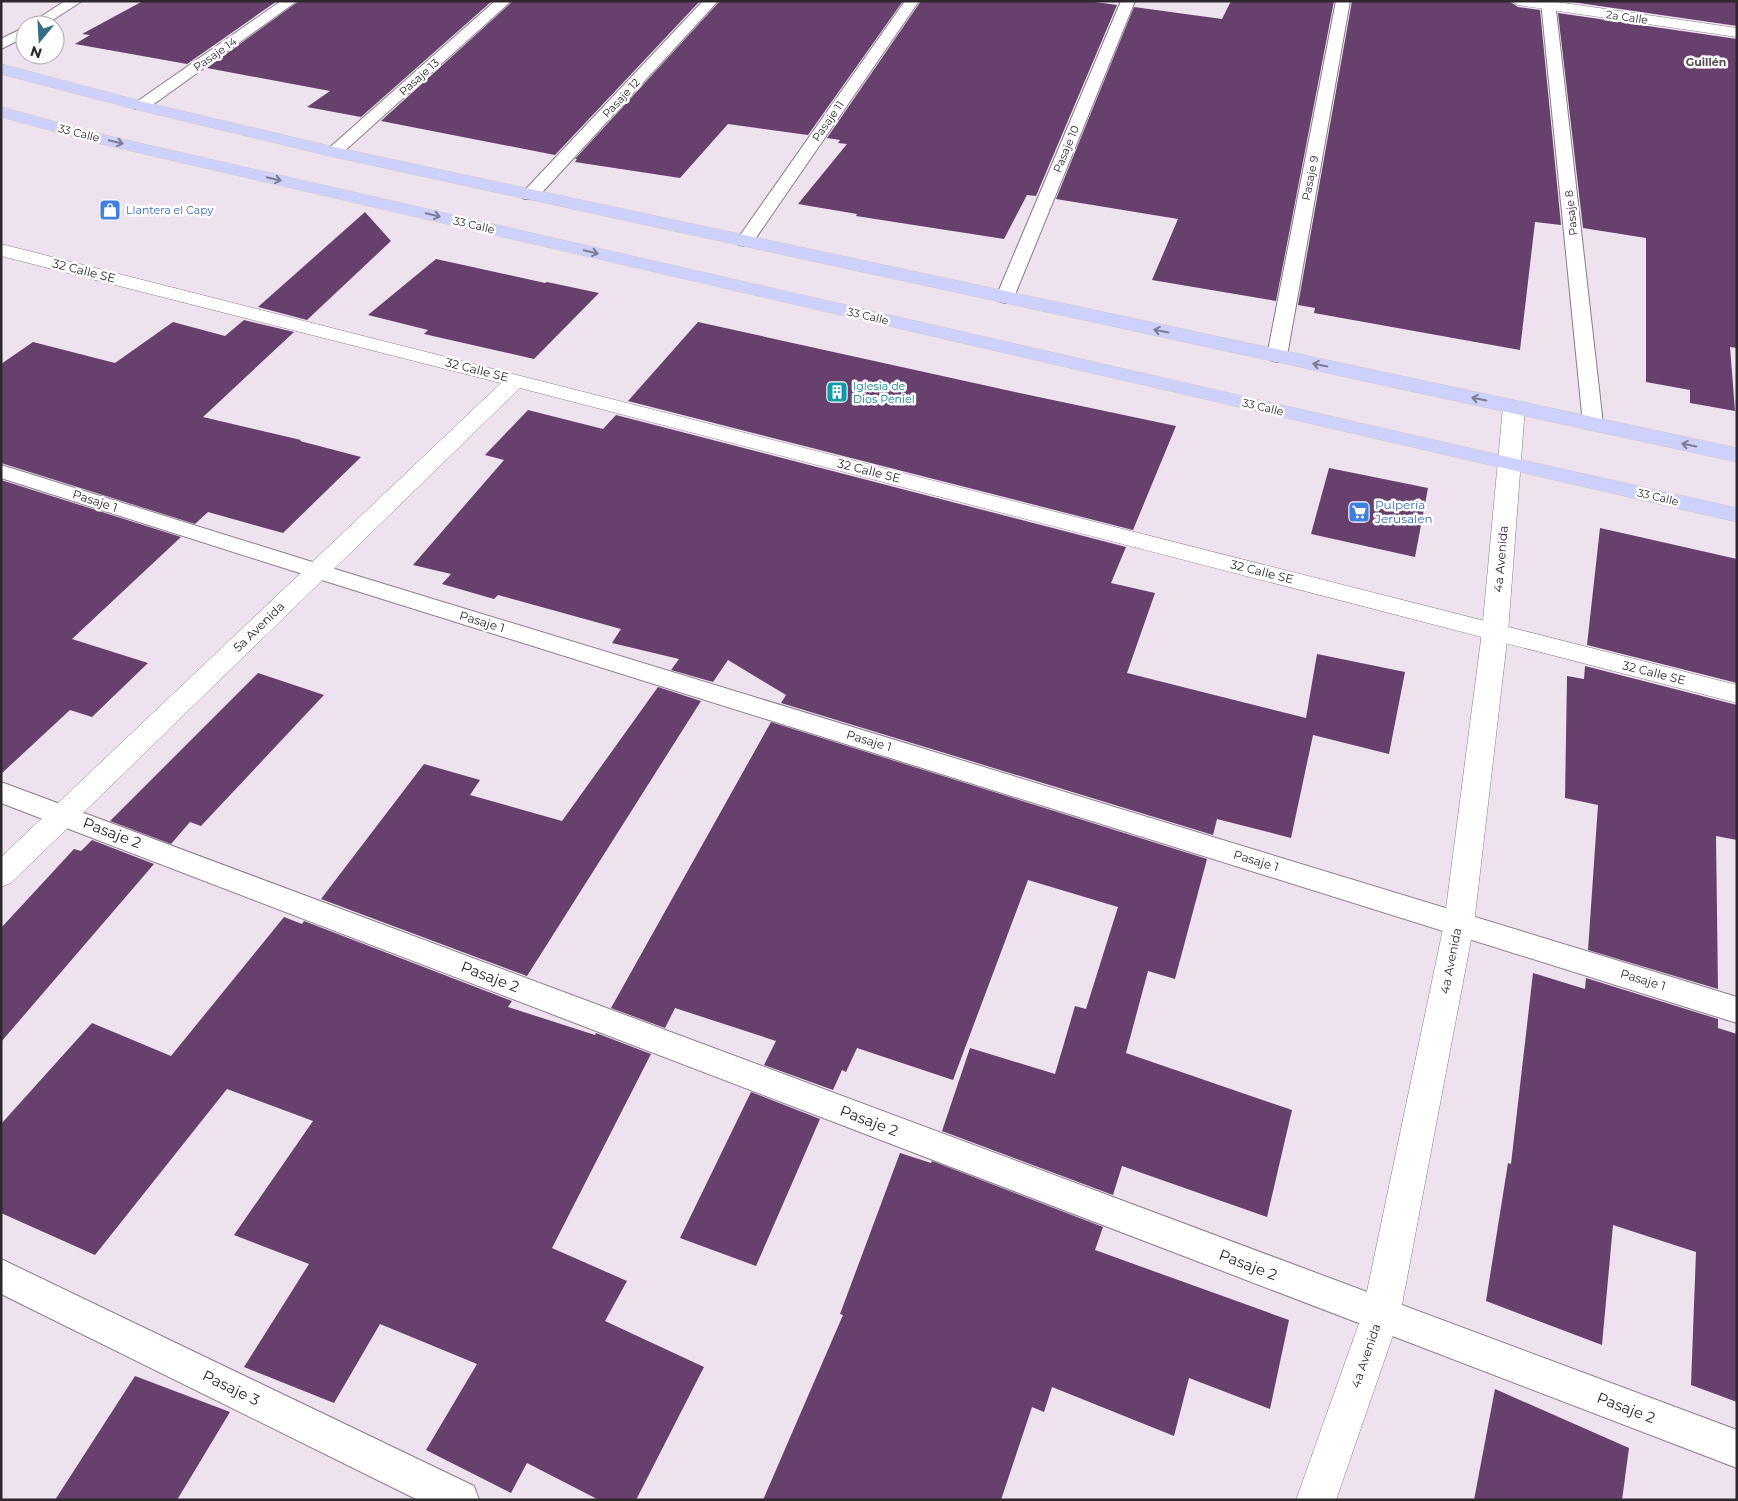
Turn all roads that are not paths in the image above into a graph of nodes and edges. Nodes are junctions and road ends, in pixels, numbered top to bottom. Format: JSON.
{"nodes":[{"id":1,"x":75,"y":1,"type":"edge"},
{"id":2,"x":290,"y":1,"type":"edge"},
{"id":3,"x":504,"y":1,"type":"edge"},
{"id":4,"x":711,"y":1,"type":"edge"},
{"id":5,"x":912,"y":1,"type":"edge"},
{"id":6,"x":1128,"y":1,"type":"edge"},
{"id":7,"x":1343,"y":1,"type":"edge"},
{"id":8,"x":1518,"y":1,"type":"edge"},
{"id":9,"x":1548,"y":4,"type":"edge"},
{"id":10,"x":52,"y":15,"type":"edge"},
{"id":11,"x":1737,"y":33,"type":"edge"},
{"id":12,"x":15,"y":37,"type":"edge"},
{"id":13,"x":1,"y":46,"type":"edge"},
{"id":14,"x":1,"y":69,"type":"edge"},
{"id":15,"x":141,"y":106,"type":"junction"},
{"id":16,"x":1,"y":112,"type":"edge"},
{"id":17,"x":334,"y":152,"type":"junction"},
{"id":18,"x":530,"y":195,"type":"junction"},
{"id":19,"x":745,"y":241,"type":"junction"},
{"id":20,"x":1,"y":250,"type":"edge"},
{"id":21,"x":1005,"y":297,"type":"junction"},
{"id":22,"x":1277,"y":356,"type":"junction"},
{"id":23,"x":516,"y":380,"type":"junction"},
{"id":24,"x":1514,"y":407,"type":"junction"},
{"id":25,"x":1593,"y":424,"type":"junction"},
{"id":26,"x":1737,"y":455,"type":"edge"},
{"id":27,"x":1508,"y":464,"type":"junction"},
{"id":28,"x":1,"y":471,"type":"edge"},
{"id":29,"x":1737,"y":515,"type":"edge"},
{"id":30,"x":317,"y":571,"type":"junction"},
{"id":31,"x":1495,"y":632,"type":"junction"},
{"id":32,"x":1737,"y":694,"type":"edge"},
{"id":33,"x":1,"y":792,"type":"edge"},
{"id":34,"x":63,"y":815,"type":"junction"},
{"id":35,"x":1,"y":875,"type":"edge"},
{"id":36,"x":1459,"y":924,"type":"junction"},
{"id":37,"x":1737,"y":1010,"type":"edge"},
{"id":38,"x":1,"y":1276,"type":"edge"},
{"id":39,"x":1380,"y":1315,"type":"junction"},
{"id":40,"x":1737,"y":1449,"type":"edge"},
{"id":41,"x":460,"y":1500,"type":"edge"},
{"id":42,"x":1316,"y":1500,"type":"edge"}],
"edges":[{"from":1,"to":10,"type":"lane"},
{"from":2,"to":15,"type":"lane","name":"Pasaje 14"},
{"from":3,"to":17,"type":"lane","name":"Pasaje 13"},
{"from":4,"to":18,"type":"lane","name":"Pasaje 12"},
{"from":5,"to":19,"type":"lane","name":"Pasaje 11"},
{"from":6,"to":21,"type":"lane","name":"Pasaje 10"},
{"from":7,"to":22,"type":"lane","name":"Pasaje 9"},
{"from":8,"to":9,"type":"street","name":"2a Calle"},
{"from":9,"to":11,"type":"street","name":"2a Calle"},
{"from":9,"to":25,"type":"lane","name":"Pasaje 8"},
{"from":12,"to":13,"type":"lane"},
{"from":14,"to":15,"type":"main road"},
{"from":15,"to":17,"type":"main road"},
{"from":16,"to":27,"type":"main road","name":"33 Calle","one_way":true},
{"from":17,"to":18,"type":"main road"},
{"from":18,"to":19,"type":"main road"},
{"from":19,"to":21,"type":"main road"},
{"from":20,"to":23,"type":"street","name":"32 Calle SE"},
{"from":22,"to":21,"type":"main road","one_way":true},
{"from":24,"to":22,"type":"main road","one_way":true},
{"from":23,"to":30,"type":"street","name":"5a Avenida"},
{"from":23,"to":31,"type":"street","name":"32 Calle SE"},
{"from":24,"to":25,"type":"main road"},
{"from":24,"to":27,"type":"street","name":"4a Avenida"},
{"from":26,"to":25,"type":"main road","one_way":true},
{"from":27,"to":29,"type":"main road","name":"33 Calle"},
{"from":27,"to":31,"type":"street","name":"4a Avenida"},
{"from":28,"to":30,"type":"lane","name":"Pasaje 1"},
{"from":30,"to":34,"type":"street","name":"5a Avenida"},
{"from":30,"to":36,"type":"lane","name":"Pasaje 1"},
{"from":31,"to":32,"type":"street","name":"32 Calle SE"},
{"from":31,"to":36,"type":"street","name":"4a Avenida"},
{"from":33,"to":34,"type":"lane","name":"Pasaje 2"},
{"from":34,"to":35,"type":"street","name":"5a Avenida"},
{"from":34,"to":39,"type":"lane","name":"Pasaje 2"},
{"from":36,"to":37,"type":"lane","name":"Pasaje 1"},
{"from":36,"to":39,"type":"street","name":"4a Avenida"},
{"from":38,"to":41,"type":"lane","name":"Pasaje 3"},
{"from":39,"to":40,"type":"lane","name":"Pasaje 2"},
{"from":39,"to":42,"type":"street","name":"4a Avenida"}]}
